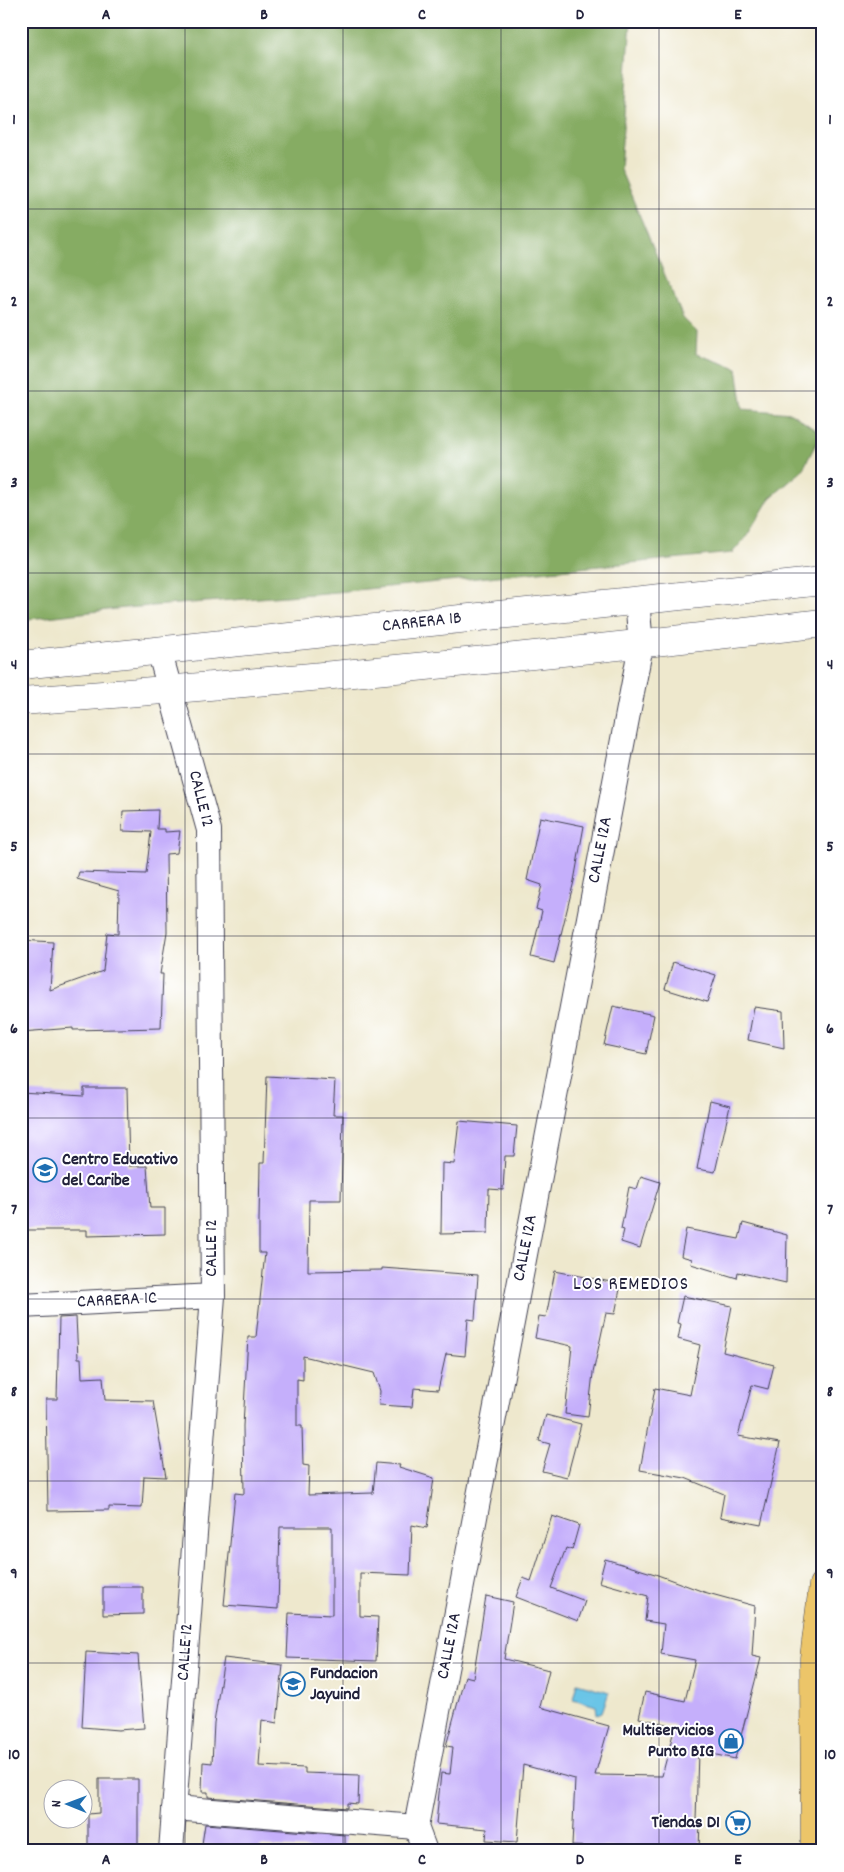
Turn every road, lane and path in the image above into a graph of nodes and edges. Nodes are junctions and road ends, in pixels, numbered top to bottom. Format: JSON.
{"nodes":[{"id":1,"x":823,"y":581,"type":"edge"},
{"id":2,"x":637,"y":600,"type":"junction"},
{"id":3,"x":823,"y":623,"type":"edge"},
{"id":4,"x":640,"y":645,"type":"junction"},
{"id":5,"x":158,"y":650,"type":"junction"},
{"id":6,"x":21,"y":665,"type":"edge"},
{"id":7,"x":170,"y":691,"type":"junction"},
{"id":8,"x":21,"y":702,"type":"edge"},
{"id":9,"x":213,"y":1296,"type":"junction"},
{"id":10,"x":21,"y":1306,"type":"edge"},
{"id":11,"x":823,"y":1585,"type":"edge"},
{"id":12,"x":818,"y":1657,"type":"edge"},
{"id":13,"x":174,"y":1808,"type":"junction"},
{"id":14,"x":416,"y":1827,"type":"junction"},
{"id":15,"x":171,"y":1851,"type":"edge"},
{"id":16,"x":425,"y":1851,"type":"edge"},
{"id":17,"x":816,"y":1851,"type":"edge"}],
"edges":[{"from":1,"to":2,"type":"street","name":"CARRERA 1B"},
{"from":2,"to":4,"type":"street","name":"CALLE 12A"},
{"from":2,"to":5,"type":"street","name":"CARRERA 1B"},
{"from":3,"to":4,"type":"street"},
{"from":4,"to":7,"type":"street"},
{"from":4,"to":14,"type":"street","name":"CALLE 12A"},
{"from":5,"to":6,"type":"street","name":"CARRERA 1B"},
{"from":5,"to":7,"type":"street","name":"CALLE 12"},
{"from":7,"to":8,"type":"street"},
{"from":7,"to":9,"type":"street","name":"CALLE 12"},
{"from":9,"to":10,"type":"street","name":"CARRERA 1C"},
{"from":9,"to":13,"type":"street","name":"CALLE 12"},
{"from":11,"to":12,"type":"highway"},
{"from":12,"to":17,"type":"highway"},
{"from":13,"to":14,"type":"street"},
{"from":13,"to":15,"type":"street","name":"CALLE 12"},
{"from":14,"to":16,"type":"street"}]}
